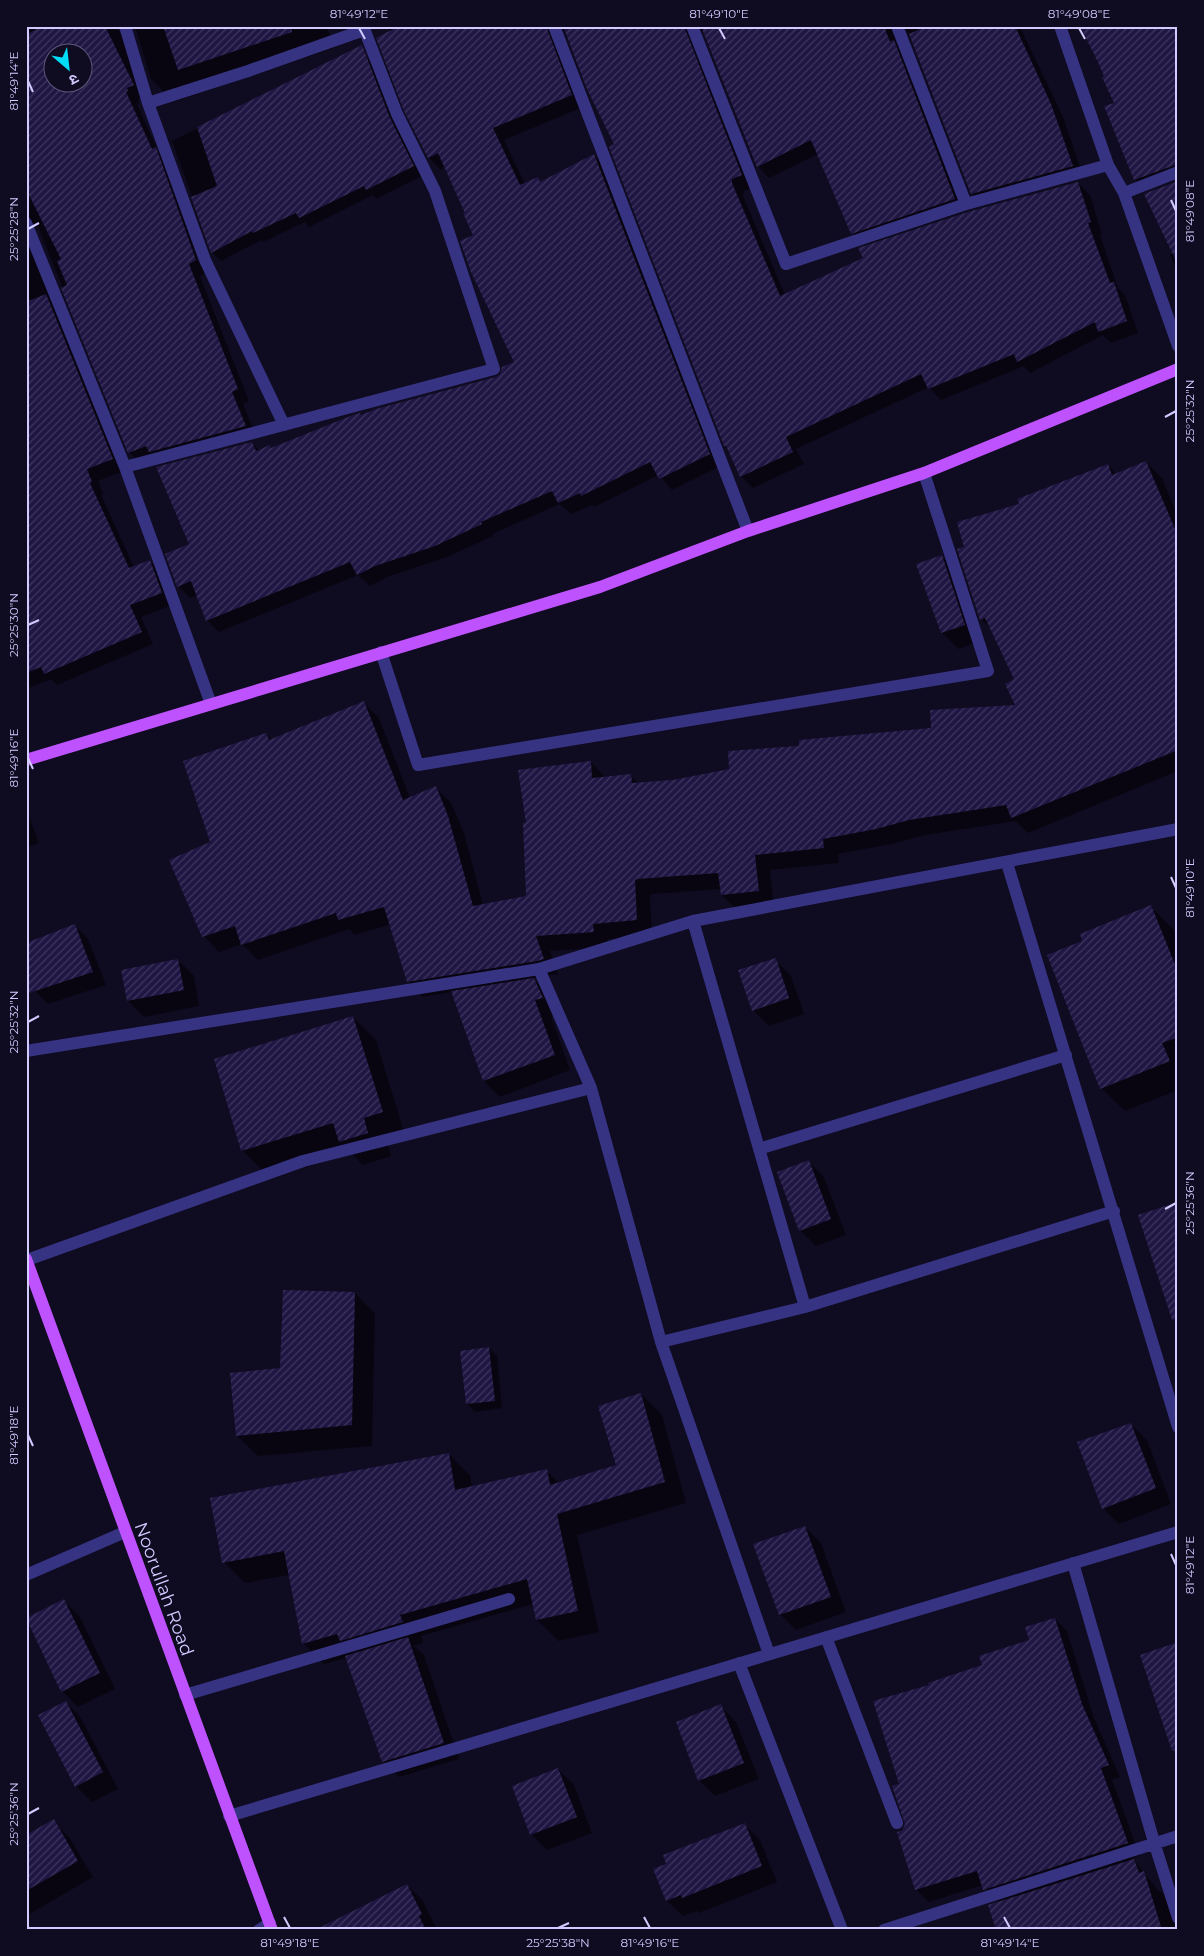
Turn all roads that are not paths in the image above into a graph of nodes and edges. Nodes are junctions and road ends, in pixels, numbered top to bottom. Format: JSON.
{"nodes":[{"id":1,"x":125,"y":26,"type":"edge"},
{"id":2,"x":692,"y":26,"type":"edge"},
{"id":3,"x":897,"y":26,"type":"edge"},
{"id":4,"x":1060,"y":26,"type":"edge"},
{"id":5,"x":556,"y":27,"type":"edge"},
{"id":6,"x":364,"y":28,"type":"edge"},
{"id":7,"x":148,"y":103,"type":"junction"},
{"id":8,"x":1108,"y":165,"type":"junction"},
{"id":9,"x":1178,"y":172,"type":"edge"},
{"id":10,"x":1124,"y":193,"type":"junction"},
{"id":11,"x":966,"y":204,"type":"junction"},
{"id":12,"x":26,"y":223,"type":"edge"},
{"id":13,"x":1178,"y":346,"type":"edge"},
{"id":14,"x":1178,"y":369,"type":"edge"},
{"id":15,"x":284,"y":426,"type":"junction"},
{"id":16,"x":125,"y":467,"type":"junction"},
{"id":17,"x":924,"y":473,"type":"junction"},
{"id":18,"x":748,"y":531,"type":"junction"},
{"id":19,"x":381,"y":652,"type":"junction"},
{"id":20,"x":211,"y":704,"type":"junction"},
{"id":21,"x":26,"y":760,"type":"edge"},
{"id":22,"x":1178,"y":830,"type":"edge"},
{"id":23,"x":1007,"y":863,"type":"junction"},
{"id":24,"x":693,"y":921,"type":"junction"},
{"id":25,"x":539,"y":968,"type":"junction"},
{"id":26,"x":26,"y":1051,"type":"edge"},
{"id":27,"x":1066,"y":1055,"type":"junction"},
{"id":28,"x":590,"y":1088,"type":"junction"},
{"id":29,"x":760,"y":1149,"type":"junction"},
{"id":30,"x":1114,"y":1211,"type":"junction"},
{"id":31,"x":26,"y":1260,"type":"edge"},
{"id":32,"x":805,"y":1307,"type":"junction"},
{"id":33,"x":662,"y":1342,"type":"junction"},
{"id":34,"x":1178,"y":1427,"type":"edge"},
{"id":35,"x":125,"y":1532,"type":"junction"},
{"id":36,"x":1178,"y":1532,"type":"edge"},
{"id":37,"x":1073,"y":1563,"type":"junction"},
{"id":38,"x":26,"y":1575,"type":"edge"},
{"id":39,"x":509,"y":1599,"type":"dead end"},
{"id":40,"x":826,"y":1637,"type":"junction"},
{"id":41,"x":769,"y":1654,"type":"junction"},
{"id":42,"x":740,"y":1663,"type":"junction"},
{"id":43,"x":185,"y":1695,"type":"junction"},
{"id":44,"x":229,"y":1816,"type":"junction"},
{"id":45,"x":897,"y":1823,"type":"dead end"},
{"id":46,"x":1178,"y":1836,"type":"edge"},
{"id":47,"x":1154,"y":1842,"type":"junction"},
{"id":48,"x":1178,"y":1918,"type":"edge"},
{"id":49,"x":267,"y":1928,"type":"edge"},
{"id":50,"x":842,"y":1930,"type":"edge"},
{"id":51,"x":884,"y":1930,"type":"edge"}],
"edges":[{"from":1,"to":7,"type":"street"},
{"from":2,"to":11,"type":"street"},
{"from":3,"to":11,"type":"street"},
{"from":4,"to":8,"type":"street"},
{"from":5,"to":18,"type":"street"},
{"from":6,"to":7,"type":"street"},
{"from":6,"to":15,"type":"street"},
{"from":7,"to":15,"type":"street"},
{"from":8,"to":10,"type":"street"},
{"from":8,"to":11,"type":"street"},
{"from":9,"to":10,"type":"street"},
{"from":10,"to":13,"type":"street"},
{"from":12,"to":16,"type":"street"},
{"from":14,"to":17,"type":"main road"},
{"from":15,"to":16,"type":"street"},
{"from":16,"to":20,"type":"street"},
{"from":17,"to":18,"type":"main road"},
{"from":17,"to":19,"type":"street"},
{"from":18,"to":19,"type":"main road"},
{"from":19,"to":20,"type":"main road"},
{"from":20,"to":21,"type":"main road"},
{"from":22,"to":23,"type":"street"},
{"from":23,"to":24,"type":"street"},
{"from":23,"to":27,"type":"street"},
{"from":24,"to":25,"type":"street"},
{"from":24,"to":29,"type":"street"},
{"from":25,"to":26,"type":"street"},
{"from":25,"to":28,"type":"street"},
{"from":27,"to":29,"type":"street"},
{"from":27,"to":30,"type":"street"},
{"from":28,"to":31,"type":"street"},
{"from":28,"to":33,"type":"street"},
{"from":29,"to":32,"type":"street"},
{"from":30,"to":32,"type":"street"},
{"from":30,"to":34,"type":"street"},
{"from":31,"to":35,"type":"main road","name":"Noorullah Road"},
{"from":32,"to":33,"type":"street"},
{"from":33,"to":41,"type":"street"},
{"from":35,"to":38,"type":"street"},
{"from":35,"to":43,"type":"main road","name":"Noorullah Road"},
{"from":36,"to":37,"type":"street"},
{"from":37,"to":40,"type":"street"},
{"from":37,"to":47,"type":"street"},
{"from":39,"to":43,"type":"street"},
{"from":40,"to":41,"type":"street"},
{"from":40,"to":45,"type":"street"},
{"from":41,"to":42,"type":"street"},
{"from":42,"to":44,"type":"street"},
{"from":42,"to":50,"type":"street"},
{"from":43,"to":44,"type":"main road","name":"Noorullah Road"},
{"from":44,"to":49,"type":"main road","name":"Noorullah Road"},
{"from":46,"to":47,"type":"street"},
{"from":47,"to":48,"type":"street"},
{"from":47,"to":51,"type":"street"}]}
